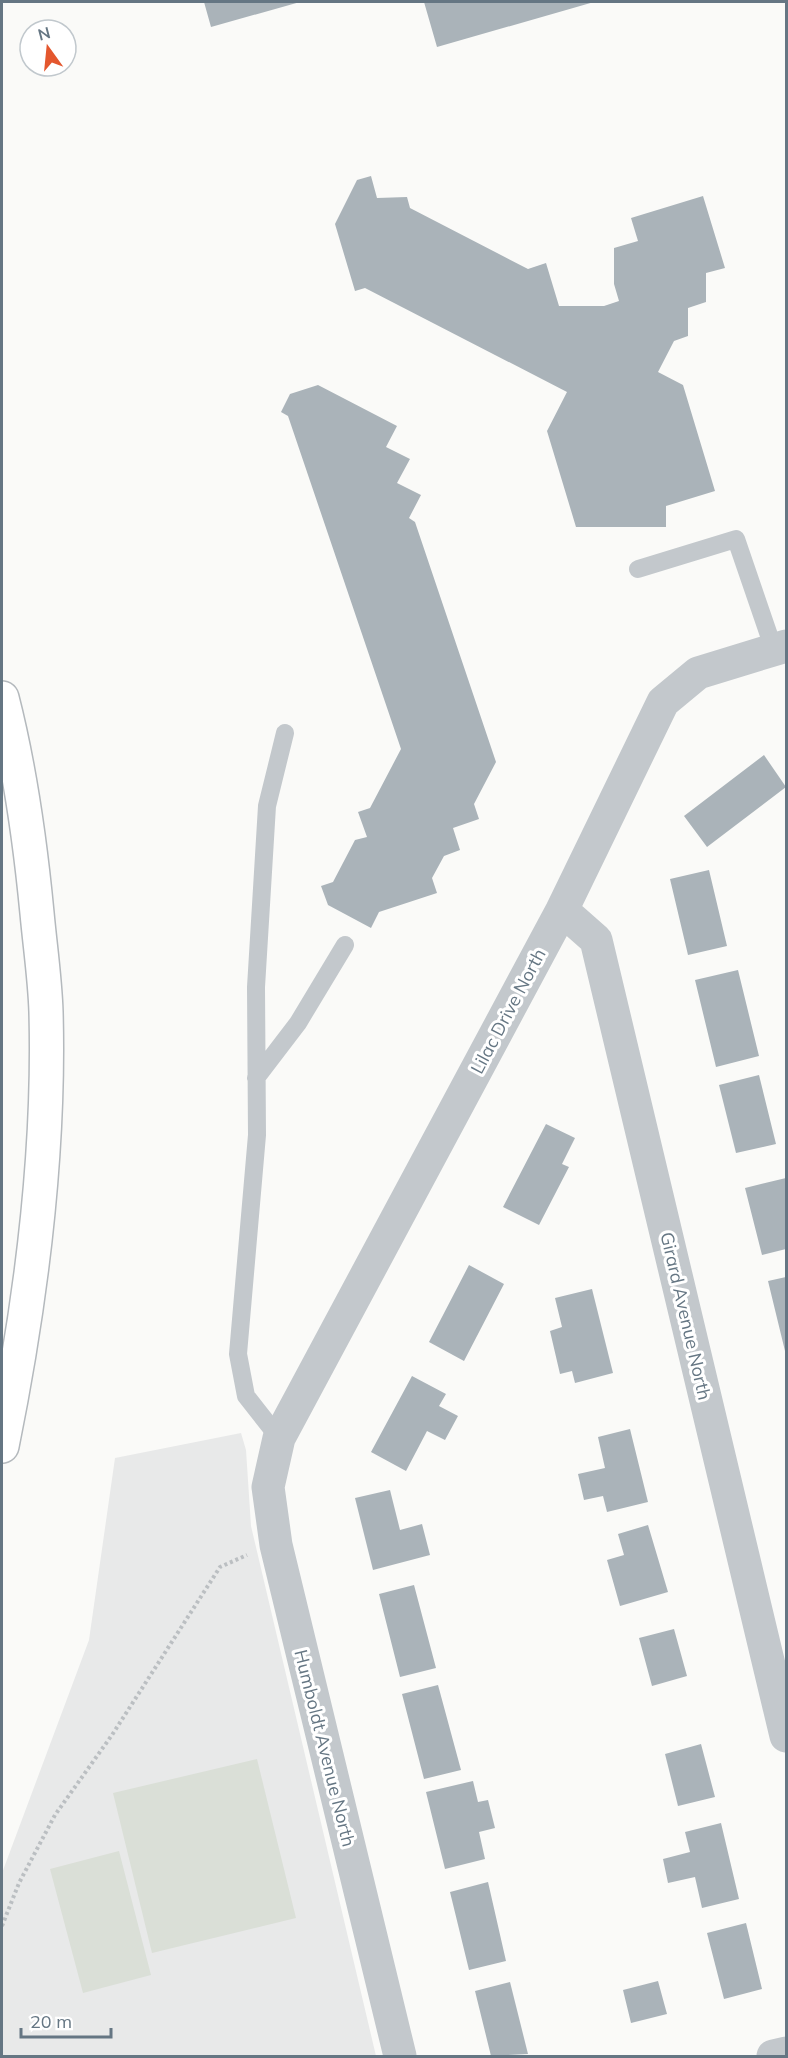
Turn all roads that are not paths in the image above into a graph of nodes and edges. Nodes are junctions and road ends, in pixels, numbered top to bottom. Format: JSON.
{"nodes":[{"id":1,"x":638,"y":569,"type":"dead end"},
{"id":2,"x":780,"y":648,"type":"edge"},
{"id":3,"x":2,"y":698,"type":"edge"},
{"id":4,"x":285,"y":733,"type":"dead end"},
{"id":5,"x":562,"y":910,"type":"junction"},
{"id":6,"x":345,"y":945,"type":"dead end"},
{"id":7,"x":256,"y":1078,"type":"junction"},
{"id":8,"x":279,"y":1438,"type":"junction"},
{"id":9,"x":2,"y":1446,"type":"edge"},
{"id":10,"x":786,"y":1736,"type":"edge"},
{"id":11,"x":786,"y":2053,"type":"edge"},
{"id":12,"x":400,"y":2056,"type":"edge"},
{"id":13,"x":773,"y":2056,"type":"edge"}],
"edges":[{"from":1,"to":2,"type":"lane"},
{"from":2,"to":5,"type":"street","name":"Lilac Drive North"},
{"from":3,"to":9,"type":"highway"},
{"from":4,"to":7,"type":"lane"},
{"from":5,"to":8,"type":"street","name":"Lilac Drive North"},
{"from":5,"to":10,"type":"street","name":"Girard Avenue North"},
{"from":6,"to":7,"type":"lane"},
{"from":7,"to":8,"type":"lane"},
{"from":8,"to":12,"type":"street","name":"Humboldt Avenue North"},
{"from":11,"to":13,"type":"street"}]}
